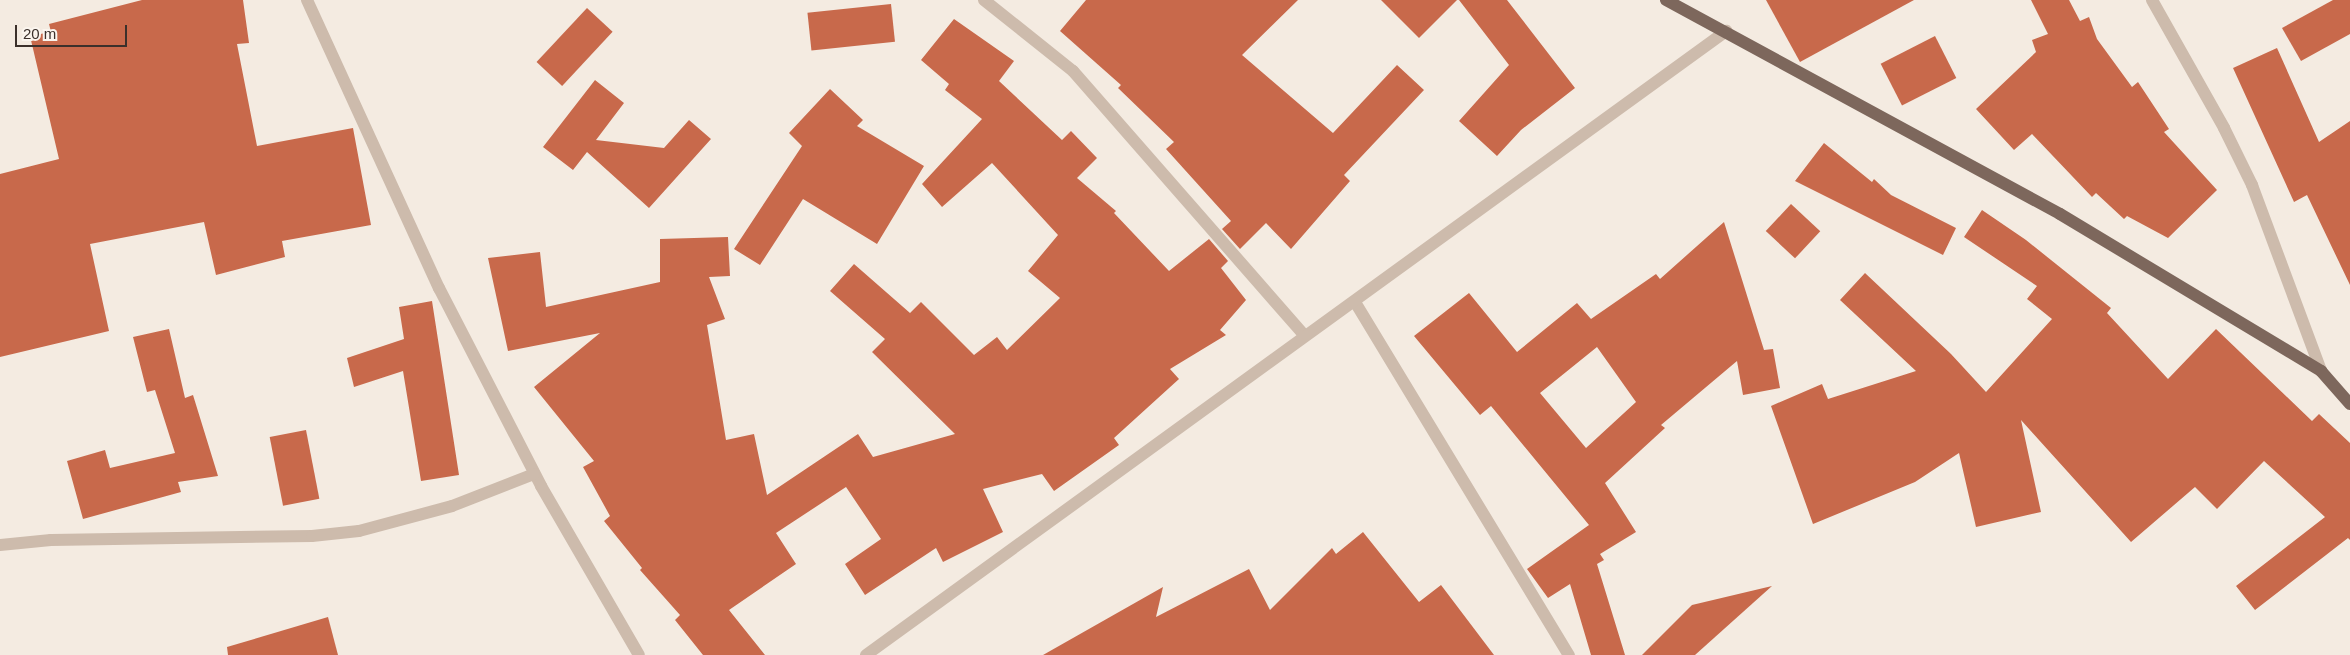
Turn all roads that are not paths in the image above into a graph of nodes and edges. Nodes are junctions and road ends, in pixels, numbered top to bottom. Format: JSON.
{"nodes":[{"id":1,"x":307,"y":0,"type":"edge"},
{"id":2,"x":984,"y":0,"type":"edge"},
{"id":3,"x":1666,"y":0,"type":"edge"},
{"id":4,"x":2152,"y":0,"type":"edge"},
{"id":5,"x":1726,"y":31,"type":"junction"},
{"id":6,"x":1355,"y":302,"type":"junction"},
{"id":7,"x":1304,"y":335,"type":"junction"},
{"id":8,"x":2321,"y":371,"type":"junction"},
{"id":9,"x":2350,"y":404,"type":"edge"},
{"id":10,"x":534,"y":474,"type":"junction"},
{"id":11,"x":0,"y":545,"type":"edge"},
{"id":12,"x":639,"y":655,"type":"edge"},
{"id":13,"x":866,"y":655,"type":"edge"},
{"id":14,"x":1569,"y":655,"type":"edge"}],
"edges":[{"from":1,"to":10,"type":"street"},
{"from":2,"to":7,"type":"street"},
{"from":3,"to":5,"type":"main road"},
{"from":4,"to":8,"type":"street"},
{"from":5,"to":6,"type":"street"},
{"from":5,"to":8,"type":"main road"},
{"from":6,"to":7,"type":"street"},
{"from":6,"to":14,"type":"street"},
{"from":7,"to":13,"type":"street"},
{"from":8,"to":9,"type":"main road"},
{"from":10,"to":11,"type":"street"},
{"from":10,"to":12,"type":"street"}]}
